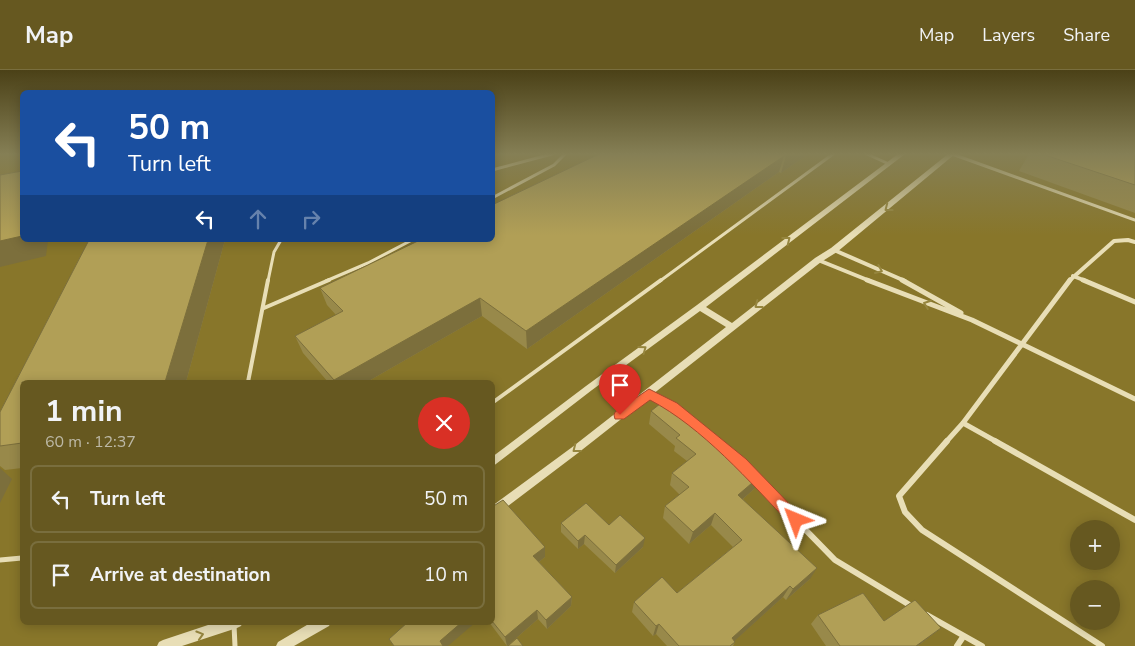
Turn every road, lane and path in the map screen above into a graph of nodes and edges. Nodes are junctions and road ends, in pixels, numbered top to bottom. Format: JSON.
{"nodes":[{"id":1,"x":524,"y":181,"type":"edge"},
{"id":2,"x":796,"y":181,"type":"edge"},
{"id":3,"x":867,"y":181,"type":"edge"},
{"id":4,"x":919,"y":181,"type":"edge"},
{"id":5,"x":1027,"y":181,"type":"edge"},
{"id":6,"x":495,"y":196,"type":"edge"},
{"id":7,"x":1135,"y":220,"type":"edge"},
{"id":8,"x":280,"y":242,"type":"edge"},
{"id":9,"x":408,"y":242,"type":"edge"},
{"id":10,"x":1135,"y":242,"type":"edge"},
{"id":11,"x":834,"y":250,"type":"junction"},
{"id":12,"x":818,"y":260,"type":"junction"},
{"id":13,"x":1073,"y":276,"type":"junction"},
{"id":14,"x":1135,"y":302,"type":"edge"},
{"id":15,"x":700,"y":307,"type":"junction"},
{"id":16,"x":264,"y":308,"type":"junction"},
{"id":17,"x":972,"y":320,"type":"junction"},
{"id":18,"x":731,"y":326,"type":"junction"},
{"id":19,"x":1022,"y":344,"type":"junction"},
{"id":20,"x":248,"y":380,"type":"edge"},
{"id":21,"x":649,"y":394,"type":"junction"},
{"id":22,"x":1135,"y":400,"type":"edge"},
{"id":23,"x":495,"y":402,"type":"edge"},
{"id":24,"x":963,"y":423,"type":"junction"},
{"id":25,"x":703,"y":432,"type":"edge"},
{"id":26,"x":495,"y":461,"type":"edge"},
{"id":27,"x":748,"y":470,"type":"edge"},
{"id":28,"x":495,"y":511,"type":"edge"},
{"id":29,"x":1135,"y":520,"type":"edge"},
{"id":30,"x":20,"y":558,"type":"edge"},
{"id":31,"x":0,"y":560,"type":"edge"},
{"id":32,"x":229,"y":625,"type":"edge"},
{"id":33,"x":235,"y":625,"type":"edge"},
{"id":34,"x":320,"y":625,"type":"edge"},
{"id":35,"x":963,"y":637,"type":"junction"},
{"id":36,"x":163,"y":646,"type":"edge"},
{"id":37,"x":235,"y":646,"type":"edge"},
{"id":38,"x":282,"y":646,"type":"edge"},
{"id":39,"x":957,"y":646,"type":"edge"},
{"id":40,"x":982,"y":646,"type":"edge"},
{"id":41,"x":1102,"y":646,"type":"edge"}],
"edges":[{"from":1,"to":6,"type":"lane"},
{"from":2,"to":23,"type":"lane"},
{"from":15,"to":3,"type":"street","one_way":true},
{"from":4,"to":11,"type":"street","one_way":true},
{"from":5,"to":7,"type":"lane"},
{"from":8,"to":16,"type":"lane"},
{"from":9,"to":16,"type":"lane"},
{"from":10,"to":13,"type":"street"},
{"from":11,"to":12,"type":"street"},
{"from":11,"to":17,"type":"street","one_way":true},
{"from":17,"to":12,"type":"street","one_way":true},
{"from":12,"to":18,"type":"street","one_way":true},
{"from":13,"to":14,"type":"street"},
{"from":13,"to":19,"type":"street"},
{"from":15,"to":18,"type":"street"},
{"from":26,"to":15,"type":"street","one_way":true},
{"from":16,"to":20,"type":"lane"},
{"from":17,"to":19,"type":"street"},
{"from":18,"to":21,"type":"street"},
{"from":19,"to":22,"type":"street"},
{"from":19,"to":24,"type":"street"},
{"from":21,"to":25,"type":"street"},
{"from":21,"to":28,"type":"street","one_way":true},
{"from":24,"to":29,"type":"street"},
{"from":24,"to":41,"type":"street"},
{"from":27,"to":35,"type":"street"},
{"from":30,"to":31,"type":"lane"},
{"from":36,"to":32,"type":"street","one_way":true},
{"from":33,"to":37,"type":"lane"},
{"from":34,"to":38,"type":"street"},
{"from":35,"to":39,"type":"street"},
{"from":35,"to":40,"type":"street"}]}
